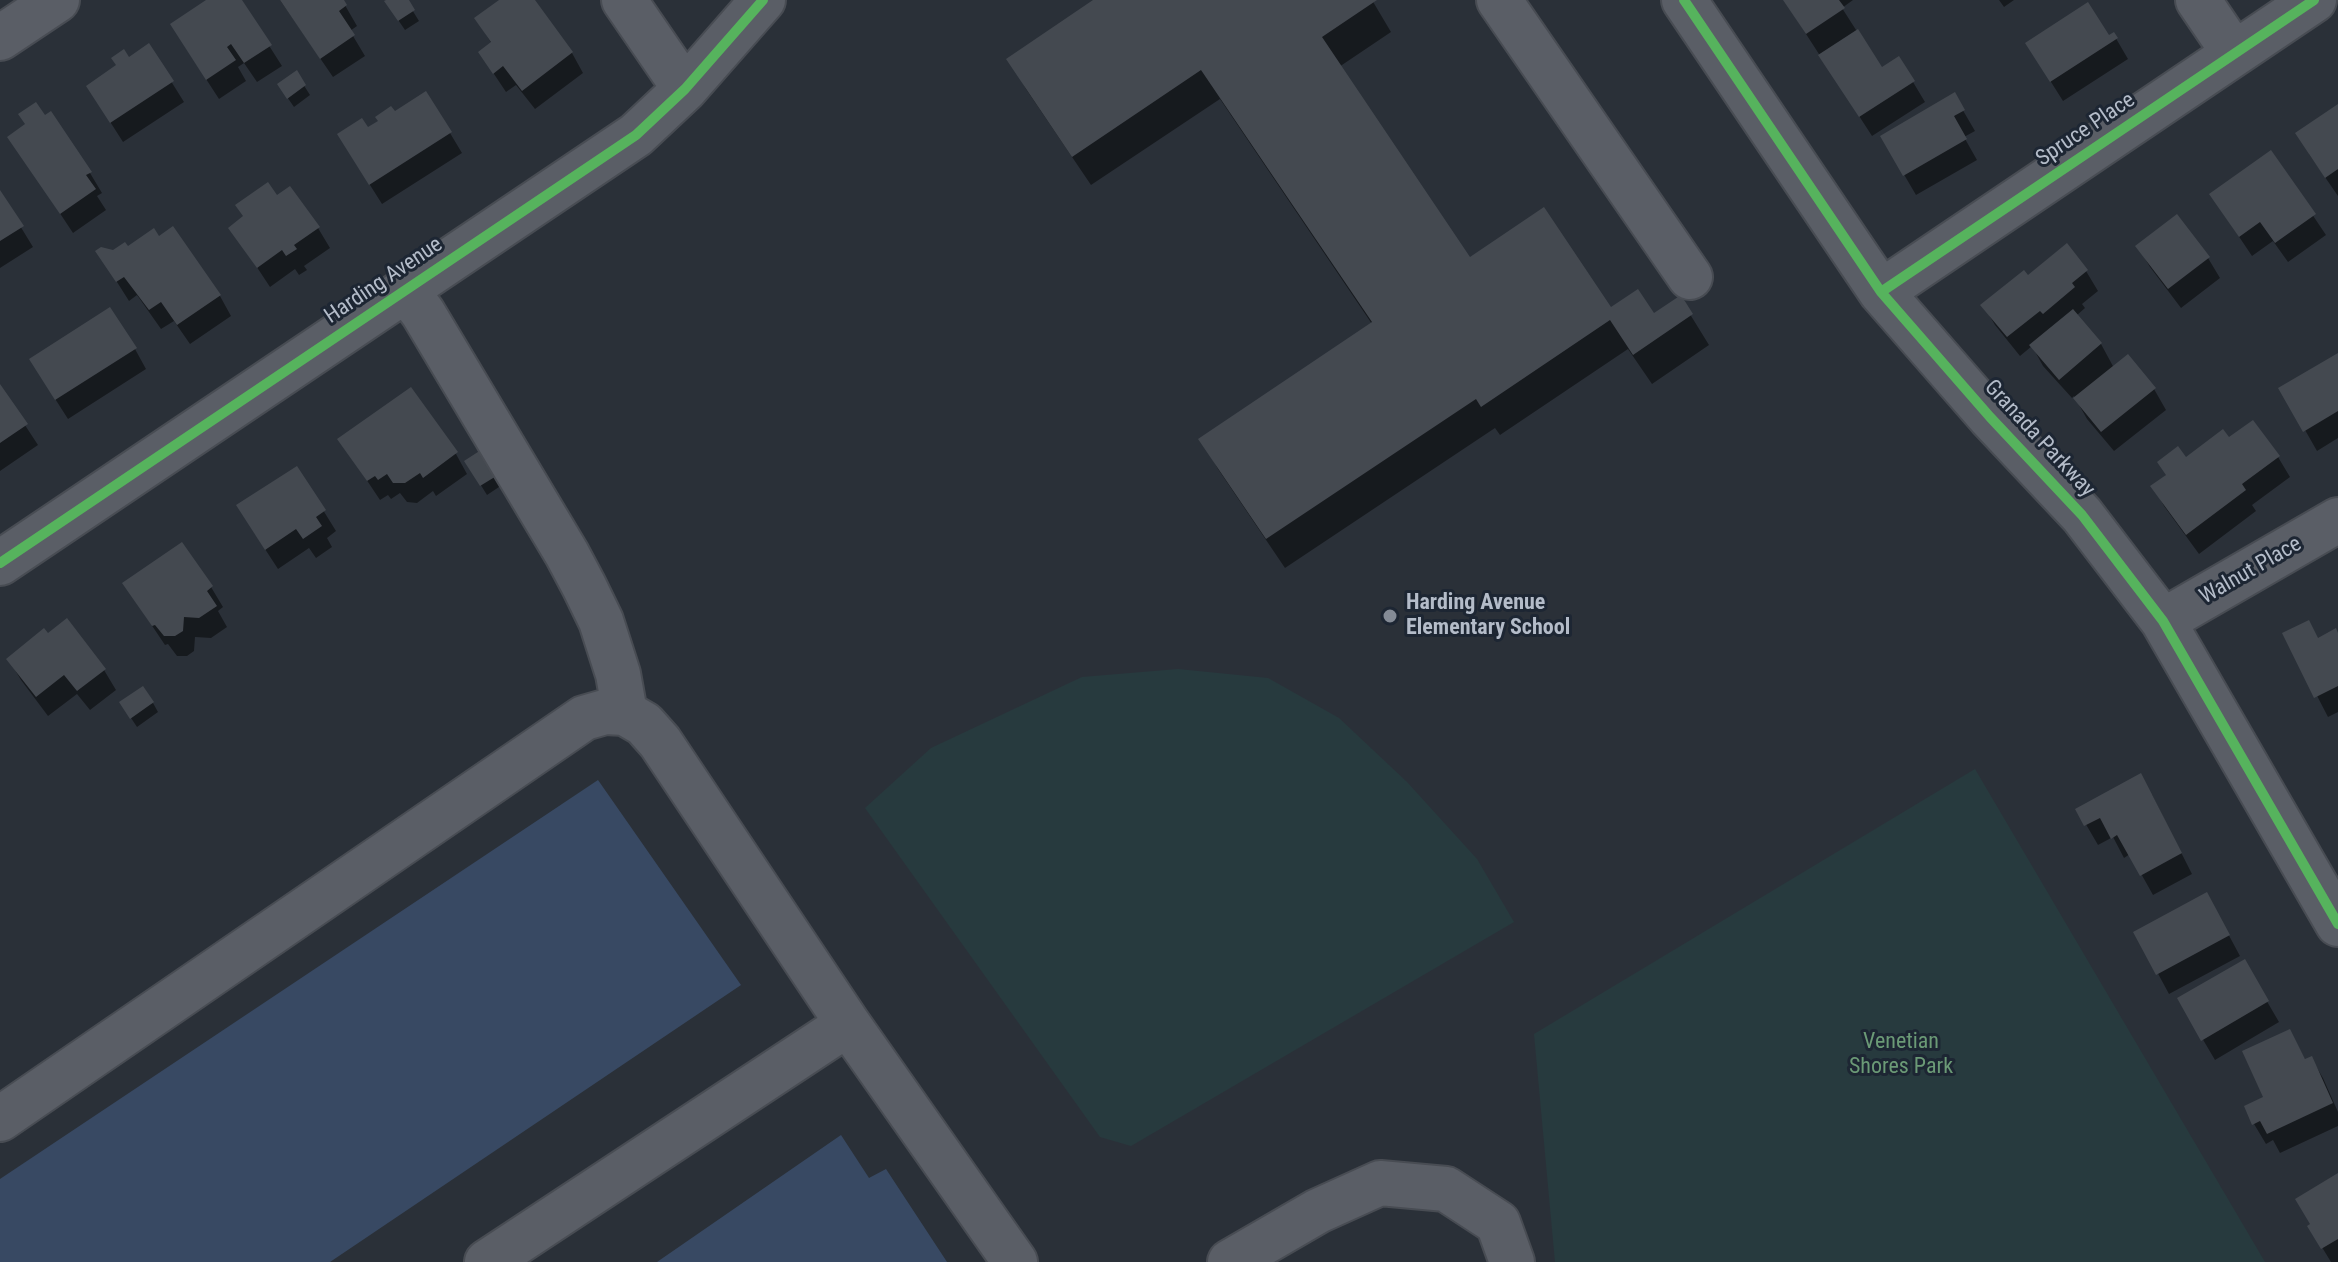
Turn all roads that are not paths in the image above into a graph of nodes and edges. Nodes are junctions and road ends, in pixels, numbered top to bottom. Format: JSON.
{"nodes":[{"id":1,"x":57,"y":0,"type":"edge"},
{"id":2,"x":624,"y":0,"type":"edge"},
{"id":3,"x":763,"y":0,"type":"edge"},
{"id":4,"x":1499,"y":0,"type":"edge"},
{"id":5,"x":1684,"y":0,"type":"edge"},
{"id":6,"x":2198,"y":0,"type":"edge"},
{"id":7,"x":2314,"y":0,"type":"edge"},
{"id":8,"x":0,"y":38,"type":"edge"},
{"id":9,"x":2234,"y":53,"type":"junction"},
{"id":10,"x":685,"y":89,"type":"junction"},
{"id":11,"x":1690,"y":277,"type":"dead end"},
{"id":12,"x":406,"y":290,"type":"junction"},
{"id":13,"x":1881,"y":292,"type":"junction"},
{"id":14,"x":2338,"y":520,"type":"edge"},
{"id":15,"x":0,"y":563,"type":"edge"},
{"id":16,"x":2163,"y":621,"type":"junction"},
{"id":17,"x":625,"y":713,"type":"junction"},
{"id":18,"x":2338,"y":924,"type":"edge"},
{"id":19,"x":848,"y":1024,"type":"junction"},
{"id":20,"x":0,"y":1119,"type":"edge"},
{"id":21,"x":494,"y":1260,"type":"edge"},
{"id":22,"x":1015,"y":1262,"type":"edge"},
{"id":23,"x":1230,"y":1262,"type":"edge"},
{"id":24,"x":1512,"y":1262,"type":"edge"}],
"edges":[{"from":1,"to":8,"type":"street"},
{"from":2,"to":10,"type":"street"},
{"from":3,"to":10,"type":"street","name":"Harding Avenue"},
{"from":4,"to":11,"type":"street"},
{"from":5,"to":13,"type":"street","name":"Granada Parkway"},
{"from":6,"to":9,"type":"street"},
{"from":7,"to":9,"type":"street","name":"Spruce Place"},
{"from":9,"to":13,"type":"street","name":"Spruce Place"},
{"from":10,"to":12,"type":"street","name":"Harding Avenue"},
{"from":12,"to":15,"type":"street","name":"Harding Avenue"},
{"from":12,"to":17,"type":"street"},
{"from":13,"to":16,"type":"street","name":"Granada Parkway"},
{"from":14,"to":16,"type":"street","name":"Walnut Place"},
{"from":16,"to":18,"type":"street","name":"Granada Parkway"},
{"from":17,"to":19,"type":"street"},
{"from":17,"to":20,"type":"street"},
{"from":19,"to":21,"type":"street"},
{"from":19,"to":22,"type":"street"},
{"from":23,"to":24,"type":"street"}]}
